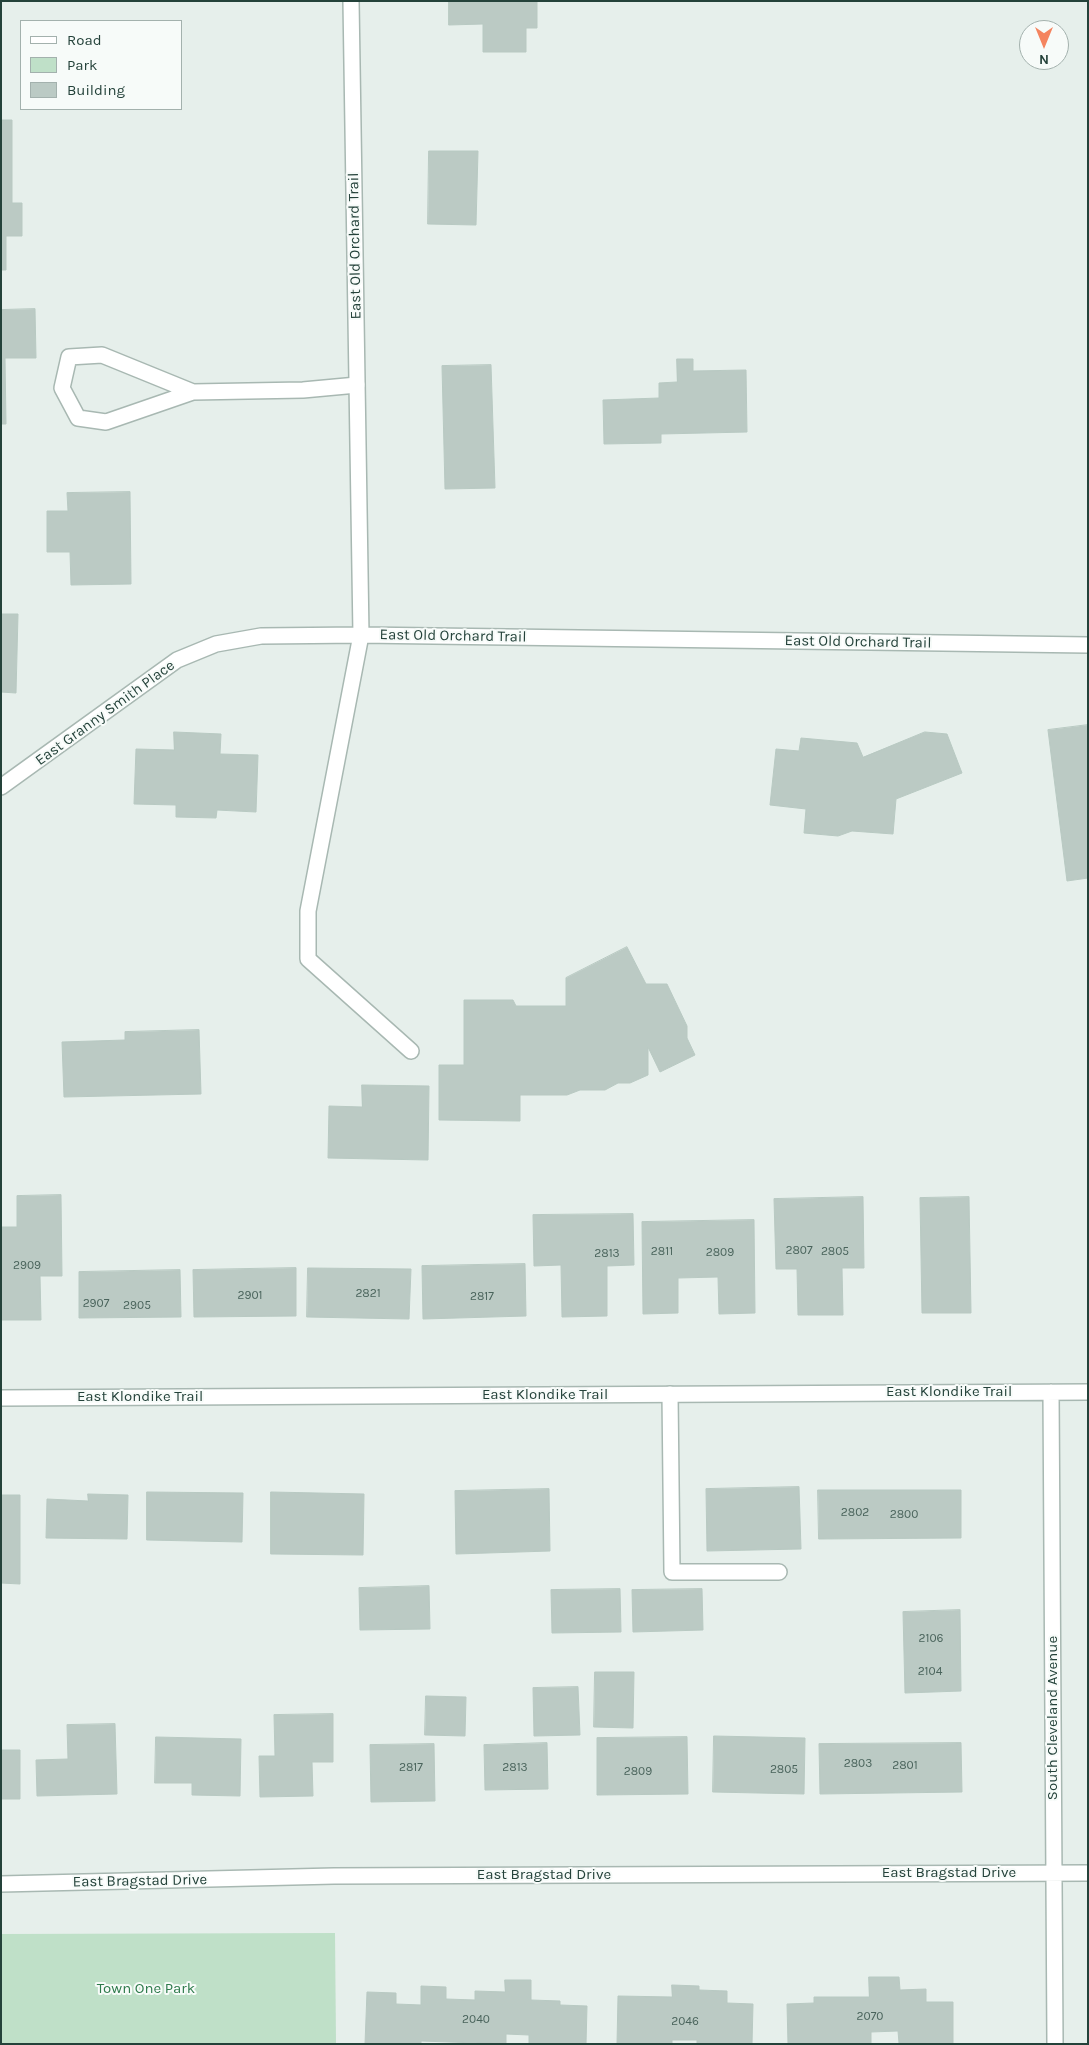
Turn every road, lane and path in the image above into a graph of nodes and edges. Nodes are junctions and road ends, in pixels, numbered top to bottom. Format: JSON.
{"nodes":[{"id":1,"x":351,"y":1,"type":"edge"},
{"id":2,"x":357,"y":385,"type":"junction"},
{"id":3,"x":193,"y":392,"type":"junction"},
{"id":4,"x":361,"y":635,"type":"junction"},
{"id":5,"x":1088,"y":645,"type":"edge"},
{"id":6,"x":1,"y":787,"type":"edge"},
{"id":7,"x":411,"y":1051,"type":"dead end"},
{"id":8,"x":1051,"y":1392,"type":"junction"},
{"id":9,"x":1088,"y":1392,"type":"edge"},
{"id":10,"x":670,"y":1394,"type":"junction"},
{"id":11,"x":1,"y":1398,"type":"edge"},
{"id":12,"x":779,"y":1572,"type":"dead end"},
{"id":13,"x":1055,"y":1872,"type":"junction"},
{"id":14,"x":1088,"y":1872,"type":"edge"},
{"id":15,"x":1,"y":1884,"type":"edge"},
{"id":16,"x":1055,"y":2044,"type":"edge"}],
"edges":[{"from":1,"to":2,"type":"street","name":"East Old Orchard Trail"},
{"from":2,"to":3,"type":"street"},
{"from":2,"to":4,"type":"street","name":"East Old Orchard Trail"},
{"from":3,"to":3,"type":"street"},
{"from":4,"to":5,"type":"street","name":"East Old Orchard Trail"},
{"from":4,"to":6,"type":"street","name":"East Granny Smith Place"},
{"from":4,"to":7,"type":"street"},
{"from":8,"to":9,"type":"street","name":"East Klondike Trail"},
{"from":8,"to":10,"type":"street","name":"East Klondike Trail"},
{"from":8,"to":13,"type":"street","name":"South Cleveland Avenue"},
{"from":10,"to":11,"type":"street","name":"East Klondike Trail"},
{"from":10,"to":12,"type":"street"},
{"from":13,"to":14,"type":"street","name":"East Bragstad Drive"},
{"from":13,"to":15,"type":"street","name":"East Bragstad Drive"},
{"from":13,"to":16,"type":"street","name":"South Cleveland Avenue"}]}
